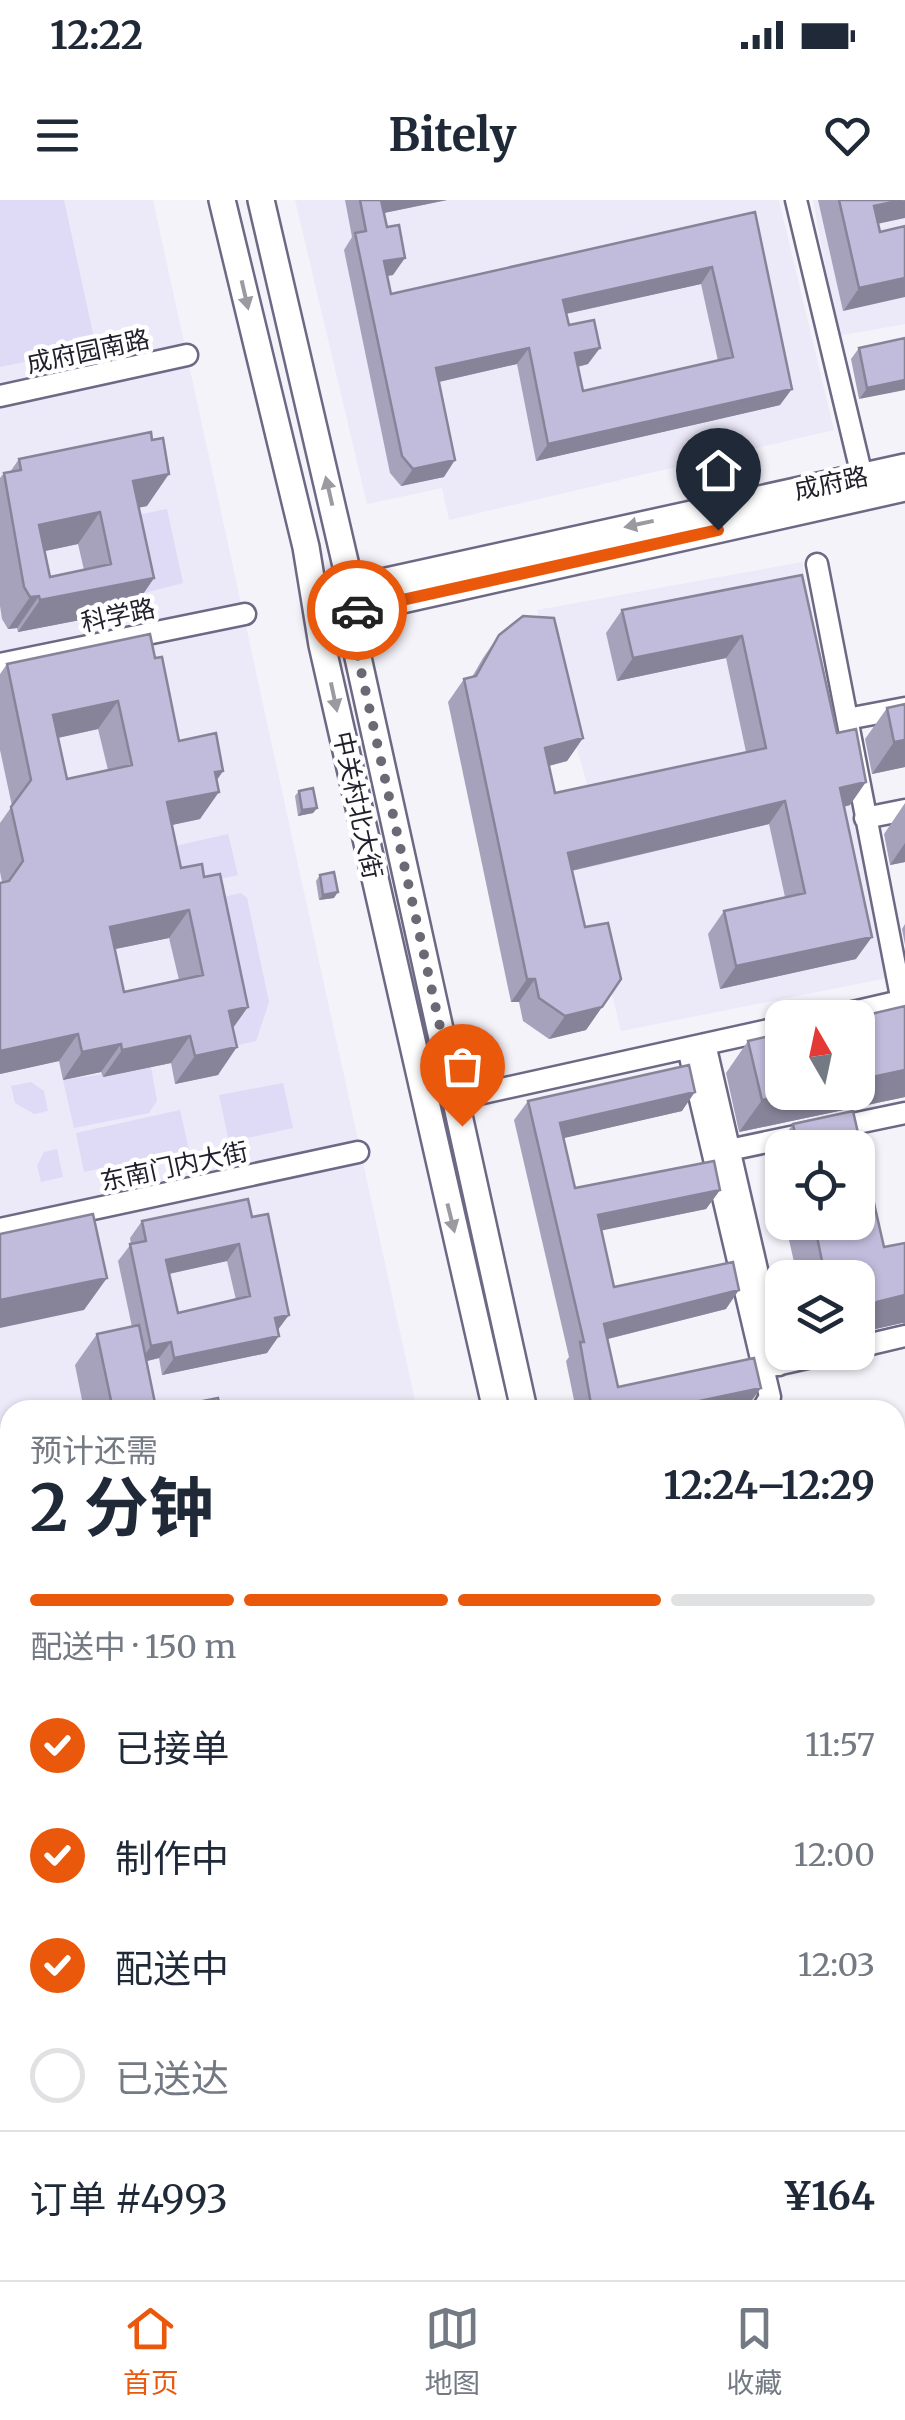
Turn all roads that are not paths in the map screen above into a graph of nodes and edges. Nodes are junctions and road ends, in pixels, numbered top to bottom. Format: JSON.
{"nodes":[{"id":1,"x":222,"y":200,"type":"edge"},
{"id":2,"x":261,"y":200,"type":"edge"},
{"id":3,"x":796,"y":200,"type":"edge"},
{"id":4,"x":188,"y":355,"type":"dead end"},
{"id":5,"x":0,"y":396,"type":"edge"},
{"id":6,"x":905,"y":467,"type":"edge"},
{"id":7,"x":862,"y":476,"type":"junction"},
{"id":8,"x":905,"y":488,"type":"edge"},
{"id":9,"x":817,"y":564,"type":"dead end"},
{"id":10,"x":347,"y":599,"type":"junction"},
{"id":11,"x":314,"y":601,"type":"junction"},
{"id":12,"x":245,"y":614,"type":"dead end"},
{"id":13,"x":0,"y":664,"type":"edge"},
{"id":14,"x":905,"y":708,"type":"edge"},
{"id":15,"x":847,"y":719,"type":"junction"},
{"id":16,"x":905,"y":810,"type":"edge"},
{"id":17,"x":866,"y":818,"type":"junction"},
{"id":18,"x":905,"y":900,"type":"edge"},
{"id":19,"x":882,"y":906,"type":"junction"},
{"id":20,"x":904,"y":1006,"type":"edge"},
{"id":21,"x":875,"y":1011,"type":"edge"},
{"id":22,"x":765,"y":1031,"type":"edge"},
{"id":23,"x":696,"y":1046,"type":"junction"},
{"id":24,"x":456,"y":1098,"type":"junction"},
{"id":25,"x":905,"y":1112,"type":"edge"},
{"id":26,"x":729,"y":1150,"type":"junction"},
{"id":27,"x":358,"y":1152,"type":"dead end"},
{"id":28,"x":0,"y":1228,"type":"edge"},
{"id":29,"x":765,"y":1336,"type":"edge"},
{"id":30,"x":905,"y":1336,"type":"edge"},
{"id":31,"x":765,"y":1341,"type":"edge"},
{"id":32,"x":875,"y":1343,"type":"edge"},
{"id":33,"x":771,"y":1370,"type":"edge"},
{"id":34,"x":494,"y":1400,"type":"edge"},
{"id":35,"x":522,"y":1400,"type":"edge"},
{"id":36,"x":768,"y":1400,"type":"edge"}],
"edges":[{"from":1,"to":11,"type":"main road","name":"中关村北大街","one_way":true},
{"from":10,"to":2,"type":"main road","name":"中关村北大街","one_way":true},
{"from":3,"to":7,"type":"street"},
{"from":4,"to":5,"type":"street","name":"成府园南路"},
{"from":6,"to":7,"type":"main road","name":"成府路"},
{"from":7,"to":10,"type":"main road","name":"成府路","one_way":true},
{"from":8,"to":10,"type":"main road","name":"成府路"},
{"from":9,"to":15,"type":"street"},
{"from":10,"to":11,"type":"main road"},
{"from":10,"to":24,"type":"main road","name":"中关村北大街"},
{"from":11,"to":34,"type":"main road","name":"中关村北大街","one_way":true},
{"from":12,"to":13,"type":"street","name":"科学路"},
{"from":14,"to":15,"type":"street"},
{"from":15,"to":17,"type":"street"},
{"from":16,"to":17,"type":"street"},
{"from":17,"to":19,"type":"street"},
{"from":18,"to":19,"type":"street"},
{"from":19,"to":20,"type":"street"},
{"from":20,"to":21,"type":"street"},
{"from":22,"to":23,"type":"street"},
{"from":23,"to":24,"type":"street"},
{"from":23,"to":26,"type":"street"},
{"from":23,"to":31,"type":"street"},
{"from":24,"to":35,"type":"main road","name":"中关村北大街"},
{"from":25,"to":26,"type":"street"},
{"from":26,"to":29,"type":"street"},
{"from":27,"to":28,"type":"street","name":"东南门内大街"},
{"from":30,"to":32,"type":"street"},
{"from":33,"to":36,"type":"street"}]}
